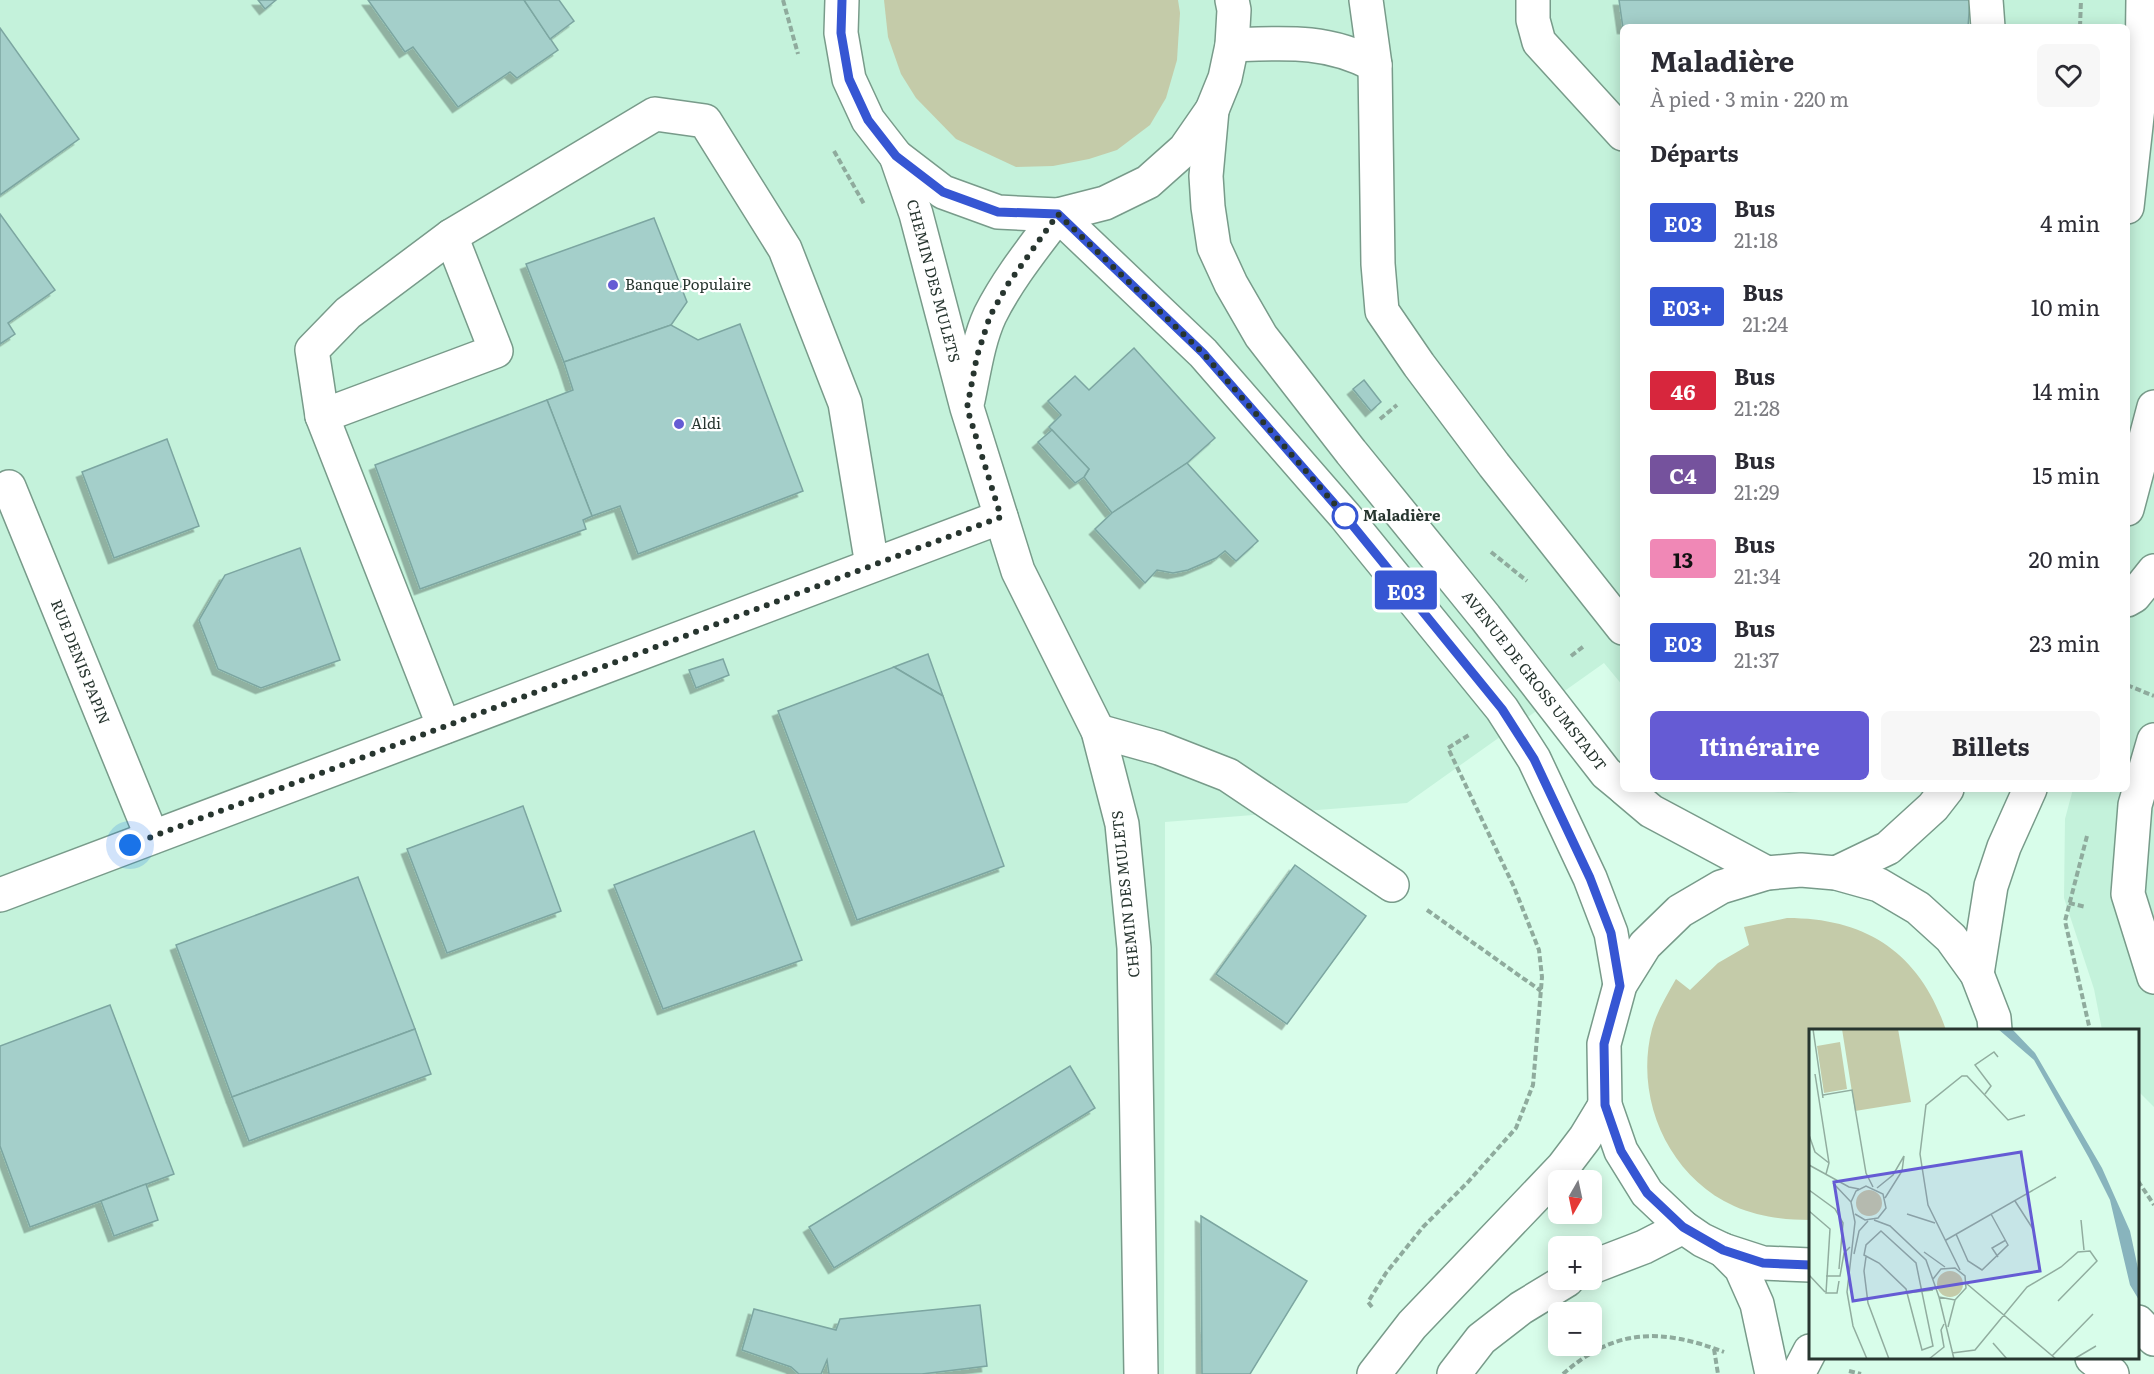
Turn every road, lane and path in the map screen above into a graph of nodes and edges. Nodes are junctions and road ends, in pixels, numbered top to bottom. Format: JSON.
{"nodes":[{"id":1,"x":842,"y":0,"type":"edge"},
{"id":2,"x":1232,"y":0,"type":"edge"},
{"id":3,"x":1366,"y":0,"type":"edge"},
{"id":4,"x":1533,"y":0,"type":"edge"},
{"id":5,"x":1986,"y":0,"type":"edge"},
{"id":6,"x":2081,"y":0,"type":"edge"},
{"id":7,"x":2143,"y":0,"type":"edge"},
{"id":8,"x":1988,"y":24,"type":"edge"},
{"id":9,"x":2080,"y":24,"type":"edge"},
{"id":10,"x":1232,"y":45,"type":"junction"},
{"id":11,"x":1375,"y":65,"type":"junction"},
{"id":12,"x":1212,"y":110,"type":"junction"},
{"id":13,"x":1620,"y":131,"type":"edge"},
{"id":14,"x":896,"y":156,"type":"junction"},
{"id":15,"x":2130,"y":180,"type":"edge"},
{"id":16,"x":1058,"y":214,"type":"junction"},
{"id":17,"x":451,"y":236,"type":"junction"},
{"id":18,"x":1429,"y":379,"type":"junction"},
{"id":19,"x":2154,"y":407,"type":"edge"},
{"id":20,"x":967,"y":408,"type":"junction"},
{"id":21,"x":322,"y":416,"type":"junction"},
{"id":22,"x":1376,"y":423,"type":"dead end"},
{"id":23,"x":9,"y":487,"type":"dead end"},
{"id":24,"x":2130,"y":498,"type":"edge"},
{"id":25,"x":1001,"y":517,"type":"junction"},
{"id":26,"x":1486,"y":548,"type":"dead end"},
{"id":27,"x":872,"y":565,"type":"junction"},
{"id":28,"x":2154,"y":571,"type":"edge"},
{"id":29,"x":1532,"y":585,"type":"dead end"},
{"id":30,"x":2130,"y":598,"type":"edge"},
{"id":31,"x":1620,"y":624,"type":"edge"},
{"id":32,"x":1587,"y":643,"type":"dead end"},
{"id":33,"x":1569,"y":658,"type":"dead end"},
{"id":34,"x":2130,"y":686,"type":"edge"},
{"id":35,"x":2154,"y":696,"type":"edge"},
{"id":36,"x":444,"y":727,"type":"junction"},
{"id":37,"x":1098,"y":730,"type":"junction"},
{"id":38,"x":1470,"y":735,"type":"dead end"},
{"id":39,"x":2154,"y":740,"type":"edge"},
{"id":40,"x":1620,"y":785,"type":"edge"},
{"id":41,"x":1629,"y":792,"type":"edge"},
{"id":42,"x":1945,"y":792,"type":"edge"},
{"id":43,"x":2029,"y":792,"type":"edge"},
{"id":44,"x":2087,"y":835,"type":"dead end"},
{"id":45,"x":152,"y":837,"type":"junction"},
{"id":46,"x":1767,"y":873,"type":"junction"},
{"id":47,"x":1836,"y":873,"type":"junction"},
{"id":48,"x":1392,"y":885,"type":"joint"},
{"id":49,"x":0,"y":895,"type":"edge"},
{"id":50,"x":1977,"y":974,"type":"junction"},
{"id":51,"x":2154,"y":977,"type":"edge"},
{"id":52,"x":1620,"y":986,"type":"junction"},
{"id":53,"x":1541,"y":991,"type":"junction"},
{"id":54,"x":1995,"y":1029,"type":"edge"},
{"id":55,"x":2090,"y":1029,"type":"edge"},
{"id":56,"x":1605,"y":1105,"type":"junction"},
{"id":57,"x":2139,"y":1182,"type":"edge"},
{"id":58,"x":2154,"y":1205,"type":"edge"},
{"id":59,"x":1683,"y":1227,"type":"junction"},
{"id":60,"x":1723,"y":1250,"type":"junction"},
{"id":61,"x":1602,"y":1263,"type":"edge"},
{"id":62,"x":1809,"y":1265,"type":"edge"},
{"id":63,"x":1551,"y":1290,"type":"edge"},
{"id":64,"x":1379,"y":1314,"type":"dead end"},
{"id":65,"x":2139,"y":1323,"type":"edge"},
{"id":66,"x":2154,"y":1339,"type":"edge"},
{"id":67,"x":1714,"y":1348,"type":"junction"},
{"id":68,"x":1726,"y":1352,"type":"dead end"},
{"id":69,"x":1809,"y":1354,"type":"edge"},
{"id":70,"x":2093,"y":1359,"type":"edge"},
{"id":71,"x":1141,"y":1374,"type":"edge"},
{"id":72,"x":1374,"y":1374,"type":"edge"},
{"id":73,"x":1454,"y":1374,"type":"edge"},
{"id":74,"x":1563,"y":1374,"type":"edge"},
{"id":75,"x":1718,"y":1374,"type":"edge"},
{"id":76,"x":1772,"y":1374,"type":"edge"},
{"id":77,"x":1797,"y":1374,"type":"edge"},
{"id":78,"x":2112,"y":1374,"type":"edge"}],
"edges":[{"from":1,"to":14,"type":"main road"},
{"from":2,"to":10,"type":"main road"},
{"from":3,"to":11,"type":"main road"},
{"from":4,"to":13,"type":"main road"},
{"from":5,"to":8,"type":"main road"},
{"from":6,"to":9,"type":"path"},
{"from":7,"to":15,"type":"main road"},
{"from":10,"to":11,"type":"main road"},
{"from":10,"to":12,"type":"main road"},
{"from":11,"to":18,"type":"main road"},
{"from":12,"to":16,"type":"main road"},
{"from":12,"to":40,"type":"main road","name":"AVENUE DE GROSS UMSTADT"},
{"from":14,"to":16,"type":"main road"},
{"from":14,"to":20,"type":"main road","name":"CHEMIN DES MULETS"},
{"from":16,"to":20,"type":"main road","name":"CHEMIN DES MULETS"},
{"from":16,"to":52,"type":"main road"},
{"from":17,"to":21,"type":"main road"},
{"from":17,"to":21,"type":"main road"},
{"from":17,"to":27,"type":"main road"},
{"from":18,"to":22,"type":"path"},
{"from":18,"to":31,"type":"main road"},
{"from":19,"to":24,"type":"main road"},
{"from":20,"to":25,"type":"main road","name":"CHEMIN DES MULETS"},
{"from":21,"to":36,"type":"main road"},
{"from":23,"to":45,"type":"main road","name":"RUE DENIS PAPIN"},
{"from":25,"to":27,"type":"main road"},
{"from":25,"to":37,"type":"main road","name":"CHEMIN DES MULETS"},
{"from":26,"to":29,"type":"path"},
{"from":27,"to":36,"type":"main road"},
{"from":28,"to":30,"type":"main road"},
{"from":32,"to":33,"type":"path"},
{"from":34,"to":35,"type":"path"},
{"from":36,"to":45,"type":"main road"},
{"from":37,"to":48,"type":"main road"},
{"from":37,"to":71,"type":"main road","name":"CHEMIN DES MULETS"},
{"from":38,"to":53,"type":"path"},
{"from":39,"to":51,"type":"main road"},
{"from":41,"to":46,"type":"main road","name":"AVENUE DE GROSS UMSTADT"},
{"from":42,"to":47,"type":"main road"},
{"from":43,"to":50,"type":"main road"},
{"from":44,"to":55,"type":"path"},
{"from":45,"to":49,"type":"main road"},
{"from":46,"to":47,"type":"main road"},
{"from":46,"to":52,"type":"main road"},
{"from":47,"to":50,"type":"main road"},
{"from":48,"to":53,"type":"path"},
{"from":50,"to":54,"type":"main road"},
{"from":52,"to":56,"type":"main road"},
{"from":53,"to":64,"type":"path"},
{"from":56,"to":59,"type":"main road"},
{"from":56,"to":72,"type":"main road"},
{"from":57,"to":58,"type":"path"},
{"from":59,"to":60,"type":"main road"},
{"from":59,"to":61,"type":"main road"},
{"from":60,"to":62,"type":"main road"},
{"from":60,"to":76,"type":"main road"},
{"from":63,"to":73,"type":"main road"},
{"from":65,"to":66,"type":"main road"},
{"from":67,"to":68,"type":"path"},
{"from":67,"to":74,"type":"path"},
{"from":67,"to":75,"type":"path"},
{"from":69,"to":77,"type":"main road"},
{"from":70,"to":78,"type":"main road"}]}
